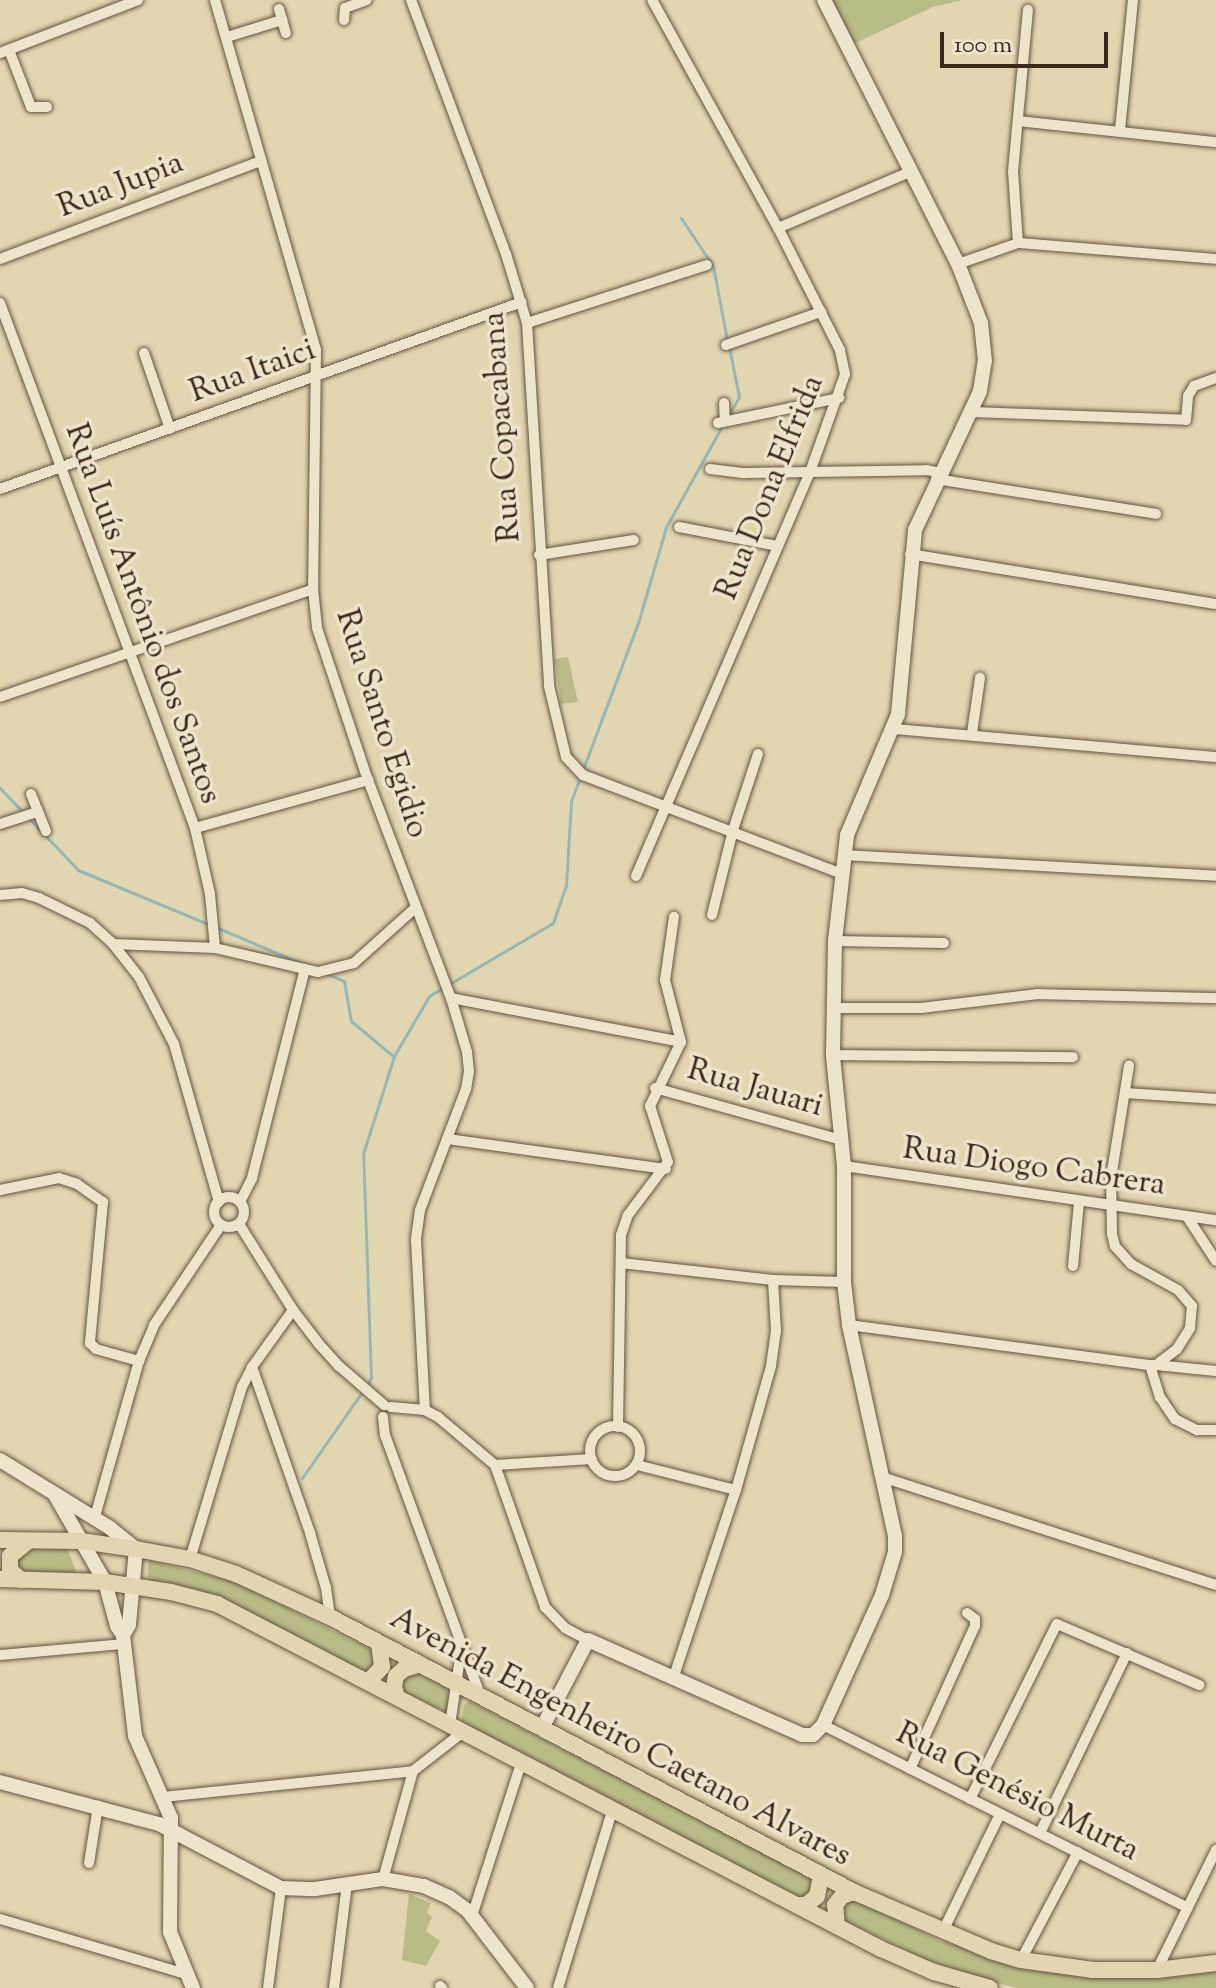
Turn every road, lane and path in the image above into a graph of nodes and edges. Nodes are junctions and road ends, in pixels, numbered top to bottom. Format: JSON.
{"nodes":[{"id":1,"x":138,"y":0,"type":"edge"},
{"id":2,"x":215,"y":0,"type":"edge"},
{"id":3,"x":367,"y":0,"type":"edge"},
{"id":4,"x":411,"y":0,"type":"edge"},
{"id":5,"x":652,"y":0,"type":"edge"},
{"id":6,"x":824,"y":0,"type":"edge"},
{"id":7,"x":1133,"y":0,"type":"edge"},
{"id":8,"x":1028,"y":10,"type":"dead end"},
{"id":9,"x":344,"y":20,"type":"dead end"},
{"id":10,"x":286,"y":33,"type":"dead end"},
{"id":11,"x":227,"y":37,"type":"junction"},
{"id":12,"x":4,"y":51,"type":"edge"},
{"id":13,"x":47,"y":107,"type":"dead end"},
{"id":14,"x":1018,"y":121,"type":"junction"},
{"id":15,"x":1120,"y":130,"type":"junction"},
{"id":16,"x":1216,"y":142,"type":"edge"},
{"id":17,"x":261,"y":161,"type":"junction"},
{"id":18,"x":912,"y":171,"type":"junction"},
{"id":19,"x":778,"y":228,"type":"junction"},
{"id":20,"x":1018,"y":243,"type":"junction"},
{"id":21,"x":0,"y":259,"type":"edge"},
{"id":22,"x":1216,"y":259,"type":"edge"},
{"id":23,"x":958,"y":264,"type":"junction"},
{"id":24,"x":707,"y":265,"type":"dead end"},
{"id":25,"x":522,"y":302,"type":"junction"},
{"id":26,"x":0,"y":303,"type":"edge"},
{"id":27,"x":821,"y":312,"type":"junction"},
{"id":28,"x":527,"y":323,"type":"junction"},
{"id":29,"x":726,"y":345,"type":"dead end"},
{"id":30,"x":144,"y":353,"type":"dead end"},
{"id":31,"x":318,"y":376,"type":"junction"},
{"id":32,"x":1216,"y":378,"type":"edge"},
{"id":33,"x":839,"y":398,"type":"junction"},
{"id":34,"x":724,"y":403,"type":"dead end"},
{"id":35,"x":972,"y":412,"type":"junction"},
{"id":36,"x":170,"y":429,"type":"junction"},
{"id":37,"x":59,"y":468,"type":"junction"},
{"id":38,"x":710,"y":469,"type":"dead end"},
{"id":39,"x":810,"y":472,"type":"junction"},
{"id":40,"x":938,"y":476,"type":"junction"},
{"id":41,"x":0,"y":489,"type":"edge"},
{"id":42,"x":1156,"y":514,"type":"dead end"},
{"id":43,"x":679,"y":527,"type":"dead end"},
{"id":44,"x":634,"y":540,"type":"dead end"},
{"id":45,"x":778,"y":546,"type":"junction"},
{"id":46,"x":910,"y":554,"type":"junction"},
{"id":47,"x":539,"y":555,"type":"junction"},
{"id":48,"x":313,"y":589,"type":"junction"},
{"id":49,"x":1215,"y":604,"type":"edge"},
{"id":50,"x":127,"y":652,"type":"junction"},
{"id":51,"x":980,"y":678,"type":"dead end"},
{"id":52,"x":0,"y":697,"type":"edge"},
{"id":53,"x":894,"y":729,"type":"junction"},
{"id":54,"x":972,"y":733,"type":"junction"},
{"id":55,"x":758,"y":754,"type":"dead end"},
{"id":56,"x":1216,"y":757,"type":"edge"},
{"id":57,"x":368,"y":780,"type":"junction"},
{"id":58,"x":31,"y":794,"type":"dead end"},
{"id":59,"x":667,"y":806,"type":"junction"},
{"id":60,"x":38,"y":812,"type":"junction"},
{"id":61,"x":0,"y":824,"type":"edge"},
{"id":62,"x":195,"y":828,"type":"junction"},
{"id":63,"x":733,"y":830,"type":"junction"},
{"id":64,"x":46,"y":831,"type":"dead end"},
{"id":65,"x":844,"y":855,"type":"junction"},
{"id":66,"x":842,"y":874,"type":"junction"},
{"id":67,"x":636,"y":876,"type":"dead end"},
{"id":68,"x":1216,"y":876,"type":"edge"},
{"id":69,"x":0,"y":895,"type":"edge"},
{"id":70,"x":415,"y":908,"type":"junction"},
{"id":71,"x":712,"y":915,"type":"dead end"},
{"id":72,"x":674,"y":917,"type":"dead end"},
{"id":73,"x":835,"y":941,"type":"junction"},
{"id":74,"x":944,"y":943,"type":"dead end"},
{"id":75,"x":113,"y":944,"type":"junction"},
{"id":76,"x":215,"y":948,"type":"junction"},
{"id":77,"x":304,"y":972,"type":"junction"},
{"id":78,"x":451,"y":998,"type":"junction"},
{"id":79,"x":1216,"y":998,"type":"edge"},
{"id":80,"x":833,"y":1008,"type":"junction"},
{"id":81,"x":681,"y":1042,"type":"junction"},
{"id":82,"x":833,"y":1055,"type":"junction"},
{"id":83,"x":1073,"y":1057,"type":"dead end"},
{"id":84,"x":1129,"y":1065,"type":"dead end"},
{"id":85,"x":655,"y":1088,"type":"junction"},
{"id":86,"x":1126,"y":1093,"type":"junction"},
{"id":87,"x":1216,"y":1099,"type":"edge"},
{"id":88,"x":447,"y":1139,"type":"junction"},
{"id":89,"x":841,"y":1140,"type":"junction"},
{"id":90,"x":844,"y":1166,"type":"junction"},
{"id":91,"x":666,"y":1169,"type":"junction"},
{"id":92,"x":0,"y":1190,"type":"edge"},
{"id":93,"x":219,"y":1202,"type":"junction"},
{"id":94,"x":240,"y":1202,"type":"junction"},
{"id":95,"x":1079,"y":1202,"type":"junction"},
{"id":96,"x":1110,"y":1206,"type":"junction"},
{"id":97,"x":1188,"y":1218,"type":"junction"},
{"id":98,"x":1216,"y":1220,"type":"edge"},
{"id":99,"x":239,"y":1224,"type":"junction"},
{"id":100,"x":221,"y":1225,"type":"junction"},
{"id":101,"x":1216,"y":1261,"type":"edge"},
{"id":102,"x":621,"y":1263,"type":"junction"},
{"id":103,"x":1073,"y":1266,"type":"dead end"},
{"id":104,"x":773,"y":1280,"type":"junction"},
{"id":105,"x":844,"y":1282,"type":"junction"},
{"id":106,"x":293,"y":1310,"type":"junction"},
{"id":107,"x":849,"y":1325,"type":"junction"},
{"id":108,"x":139,"y":1361,"type":"junction"},
{"id":109,"x":1153,"y":1365,"type":"junction"},
{"id":110,"x":252,"y":1367,"type":"junction"},
{"id":111,"x":1216,"y":1371,"type":"edge"},
{"id":112,"x":425,"y":1410,"type":"junction"},
{"id":113,"x":387,"y":1411,"type":"junction"},
{"id":114,"x":618,"y":1427,"type":"junction"},
{"id":115,"x":1216,"y":1430,"type":"edge"},
{"id":116,"x":592,"y":1459,"type":"junction"},
{"id":117,"x":0,"y":1460,"type":"edge"},
{"id":118,"x":495,"y":1465,"type":"junction"},
{"id":119,"x":637,"y":1465,"type":"junction"},
{"id":120,"x":882,"y":1477,"type":"junction"},
{"id":121,"x":736,"y":1490,"type":"junction"},
{"id":122,"x":55,"y":1495,"type":"junction"},
{"id":123,"x":94,"y":1520,"type":"junction"},
{"id":124,"x":0,"y":1540,"type":"edge"},
{"id":125,"x":29,"y":1541,"type":"junction"},
{"id":126,"x":81,"y":1541,"type":"junction"},
{"id":127,"x":136,"y":1549,"type":"junction"},
{"id":128,"x":190,"y":1559,"type":"junction"},
{"id":129,"x":0,"y":1579,"type":"edge"},
{"id":130,"x":21,"y":1580,"type":"junction"},
{"id":131,"x":105,"y":1582,"type":"junction"},
{"id":132,"x":132,"y":1585,"type":"junction"},
{"id":133,"x":1216,"y":1585,"type":"edge"},
{"id":134,"x":967,"y":1613,"type":"dead end"},
{"id":135,"x":330,"y":1617,"type":"junction"},
{"id":136,"x":123,"y":1640,"type":"junction"},
{"id":137,"x":588,"y":1640,"type":"junction"},
{"id":138,"x":379,"y":1643,"type":"junction"},
{"id":139,"x":462,"y":1649,"type":"junction"},
{"id":140,"x":1127,"y":1653,"type":"junction"},
{"id":141,"x":0,"y":1655,"type":"edge"},
{"id":142,"x":420,"y":1664,"type":"junction"},
{"id":143,"x":673,"y":1679,"type":"junction"},
{"id":144,"x":368,"y":1682,"type":"junction"},
{"id":145,"x":456,"y":1683,"type":"junction"},
{"id":146,"x":1199,"y":1685,"type":"dead end"},
{"id":147,"x":481,"y":1696,"type":"junction"},
{"id":148,"x":397,"y":1697,"type":"junction"},
{"id":149,"x":823,"y":1725,"type":"junction"},
{"id":150,"x":456,"y":1728,"type":"junction"},
{"id":151,"x":542,"y":1728,"type":"junction"},
{"id":152,"x":521,"y":1763,"type":"junction"},
{"id":153,"x":910,"y":1769,"type":"junction"},
{"id":154,"x":413,"y":1771,"type":"junction"},
{"id":155,"x":0,"y":1782,"type":"edge"},
{"id":156,"x":163,"y":1797,"type":"junction"},
{"id":157,"x":970,"y":1799,"type":"junction"},
{"id":158,"x":98,"y":1806,"type":"junction"},
{"id":159,"x":613,"y":1808,"type":"junction"},
{"id":160,"x":1000,"y":1814,"type":"junction"},
{"id":161,"x":171,"y":1830,"type":"junction"},
{"id":162,"x":1040,"y":1833,"type":"junction"},
{"id":163,"x":1216,"y":1850,"type":"edge"},
{"id":164,"x":1078,"y":1852,"type":"junction"},
{"id":165,"x":89,"y":1863,"type":"dead end"},
{"id":166,"x":821,"y":1875,"type":"junction"},
{"id":167,"x":383,"y":1879,"type":"junction"},
{"id":168,"x":347,"y":1884,"type":"junction"},
{"id":169,"x":281,"y":1888,"type":"junction"},
{"id":170,"x":854,"y":1892,"type":"junction"},
{"id":171,"x":797,"y":1905,"type":"junction"},
{"id":172,"x":1188,"y":1908,"type":"junction"},
{"id":173,"x":472,"y":1916,"type":"junction"},
{"id":174,"x":0,"y":1919,"type":"edge"},
{"id":175,"x":837,"y":1926,"type":"junction"},
{"id":176,"x":942,"y":1933,"type":"junction"},
{"id":177,"x":1021,"y":1960,"type":"junction"},
{"id":178,"x":1216,"y":1963,"type":"edge"},
{"id":179,"x":1157,"y":1970,"type":"junction"},
{"id":180,"x":190,"y":1981,"type":"edge"},
{"id":181,"x":268,"y":1988,"type":"edge"},
{"id":182,"x":334,"y":1988,"type":"edge"},
{"id":183,"x":527,"y":1988,"type":"edge"},
{"id":184,"x":558,"y":1988,"type":"edge"},
{"id":185,"x":990,"y":1988,"type":"edge"}],
"edges":[{"from":1,"to":12,"type":"street"},
{"from":2,"to":11,"type":"street","name":"Rua Santo Egidio"},
{"from":3,"to":9,"type":"street"},
{"from":4,"to":25,"type":"street","name":"Rua Copacabana"},
{"from":5,"to":19,"type":"street","name":"Rua Dona Elfrida"},
{"from":6,"to":18,"type":"street"},
{"from":7,"to":15,"type":"street"},
{"from":8,"to":14,"type":"street"},
{"from":10,"to":11,"type":"street"},
{"from":11,"to":17,"type":"street","name":"Rua Santo Egidio"},
{"from":12,"to":13,"type":"street"},
{"from":14,"to":15,"type":"street"},
{"from":14,"to":20,"type":"street"},
{"from":15,"to":16,"type":"street"},
{"from":17,"to":21,"type":"street","name":"Rua Jupia"},
{"from":17,"to":31,"type":"street","name":"Rua Santo Egidio"},
{"from":18,"to":19,"type":"street"},
{"from":18,"to":23,"type":"street"},
{"from":19,"to":27,"type":"street","name":"Rua Dona Elfrida"},
{"from":20,"to":22,"type":"street"},
{"from":20,"to":23,"type":"street"},
{"from":23,"to":35,"type":"street"},
{"from":24,"to":28,"type":"street"},
{"from":25,"to":28,"type":"street","name":"Rua Copacabana"},
{"from":25,"to":31,"type":"street","name":"Rua Itaici"},
{"from":26,"to":37,"type":"street","name":"Rua Luís Antônio dos Santos"},
{"from":27,"to":29,"type":"street"},
{"from":27,"to":33,"type":"street","name":"Rua Dona Elfrida"},
{"from":28,"to":47,"type":"street","name":"Rua Copacabana"},
{"from":30,"to":36,"type":"street"},
{"from":31,"to":36,"type":"street","name":"Rua Itaici"},
{"from":31,"to":48,"type":"street","name":"Rua Santo Egidio"},
{"from":32,"to":35,"type":"street"},
{"from":33,"to":34,"type":"street"},
{"from":33,"to":39,"type":"street","name":"Rua Dona Elfrida"},
{"from":35,"to":40,"type":"street"},
{"from":36,"to":37,"type":"street","name":"Rua Itaici"},
{"from":37,"to":41,"type":"street","name":"Rua Itaici"},
{"from":37,"to":50,"type":"street","name":"Rua Luís Antônio dos Santos"},
{"from":38,"to":39,"type":"street"},
{"from":39,"to":40,"type":"street"},
{"from":39,"to":45,"type":"street","name":"Rua Dona Elfrida"},
{"from":40,"to":42,"type":"street"},
{"from":40,"to":46,"type":"street"},
{"from":43,"to":45,"type":"street"},
{"from":44,"to":47,"type":"street"},
{"from":45,"to":59,"type":"street","name":"Rua Dona Elfrida"},
{"from":46,"to":49,"type":"street"},
{"from":46,"to":53,"type":"street"},
{"from":47,"to":59,"type":"street","name":"Rua Copacabana"},
{"from":48,"to":50,"type":"street"},
{"from":48,"to":57,"type":"street","name":"Rua Santo Egidio"},
{"from":50,"to":52,"type":"street"},
{"from":50,"to":62,"type":"street","name":"Rua Luís Antônio dos Santos"},
{"from":51,"to":54,"type":"street"},
{"from":53,"to":54,"type":"street"},
{"from":53,"to":65,"type":"street"},
{"from":54,"to":56,"type":"street"},
{"from":55,"to":63,"type":"street"},
{"from":57,"to":62,"type":"street"},
{"from":57,"to":70,"type":"street","name":"Rua Santo Egidio"},
{"from":58,"to":60,"type":"street"},
{"from":59,"to":63,"type":"street"},
{"from":59,"to":67,"type":"street","name":"Rua Dona Elfrida"},
{"from":60,"to":61,"type":"street"},
{"from":60,"to":64,"type":"street"},
{"from":62,"to":76,"type":"street","name":"Rua Luís Antônio dos Santos"},
{"from":63,"to":66,"type":"street"},
{"from":63,"to":71,"type":"street"},
{"from":65,"to":66,"type":"street"},
{"from":65,"to":68,"type":"street"},
{"from":66,"to":73,"type":"street"},
{"from":69,"to":75,"type":"street"},
{"from":70,"to":77,"type":"street"},
{"from":70,"to":78,"type":"street","name":"Rua Santo Egidio"},
{"from":72,"to":81,"type":"street"},
{"from":73,"to":74,"type":"street"},
{"from":73,"to":80,"type":"street"},
{"from":75,"to":76,"type":"street"},
{"from":75,"to":93,"type":"street"},
{"from":76,"to":77,"type":"street"},
{"from":77,"to":94,"type":"street"},
{"from":78,"to":81,"type":"street"},
{"from":78,"to":88,"type":"street","name":"Rua Santo Egidio"},
{"from":79,"to":80,"type":"street"},
{"from":80,"to":82,"type":"street"},
{"from":81,"to":85,"type":"street"},
{"from":82,"to":83,"type":"street"},
{"from":82,"to":89,"type":"street"},
{"from":84,"to":86,"type":"street"},
{"from":85,"to":89,"type":"street","name":"Rua Jauari"},
{"from":85,"to":91,"type":"street"},
{"from":86,"to":87,"type":"street"},
{"from":86,"to":96,"type":"street"},
{"from":88,"to":91,"type":"street"},
{"from":88,"to":112,"type":"street","name":"Rua Santo Egidio"},
{"from":89,"to":90,"type":"street"},
{"from":90,"to":95,"type":"street","name":"Rua Diogo Cabrera"},
{"from":90,"to":105,"type":"street"},
{"from":91,"to":102,"type":"street"},
{"from":92,"to":108,"type":"street"},
{"from":93,"to":94,"type":"street"},
{"from":93,"to":100,"type":"street"},
{"from":94,"to":99,"type":"street"},
{"from":95,"to":96,"type":"street","name":"Rua Diogo Cabrera"},
{"from":95,"to":103,"type":"street"},
{"from":96,"to":97,"type":"street","name":"Rua Diogo Cabrera"},
{"from":96,"to":109,"type":"street"},
{"from":97,"to":98,"type":"street","name":"Rua Diogo Cabrera"},
{"from":97,"to":101,"type":"street"},
{"from":99,"to":100,"type":"street"},
{"from":99,"to":106,"type":"street"},
{"from":100,"to":108,"type":"street"},
{"from":102,"to":104,"type":"street"},
{"from":102,"to":114,"type":"street"},
{"from":104,"to":105,"type":"street"},
{"from":104,"to":121,"type":"street"},
{"from":105,"to":107,"type":"street"},
{"from":106,"to":110,"type":"street"},
{"from":106,"to":113,"type":"street"},
{"from":107,"to":109,"type":"street"},
{"from":107,"to":120,"type":"street"},
{"from":108,"to":123,"type":"street"},
{"from":109,"to":111,"type":"street"},
{"from":109,"to":115,"type":"street"},
{"from":110,"to":128,"type":"street"},
{"from":110,"to":135,"type":"street"},
{"from":112,"to":113,"type":"street"},
{"from":112,"to":118,"type":"street"},
{"from":113,"to":139,"type":"street"},
{"from":114,"to":116,"type":"street"},
{"from":114,"to":119,"type":"street"},
{"from":116,"to":118,"type":"street"},
{"from":116,"to":119,"type":"street"},
{"from":117,"to":122,"type":"street"},
{"from":118,"to":137,"type":"street"},
{"from":119,"to":121,"type":"street"},
{"from":120,"to":133,"type":"street"},
{"from":120,"to":149,"type":"street"},
{"from":121,"to":143,"type":"street"},
{"from":122,"to":123,"type":"street"},
{"from":122,"to":126,"type":"street"},
{"from":123,"to":127,"type":"street"},
{"from":124,"to":125,"type":"main road","name":"Avenida Engenheiro Caetano Alvares"},
{"from":125,"to":126,"type":"main road","name":"Avenida Engenheiro Caetano Alvares"},
{"from":125,"to":130,"type":"main road"},
{"from":126,"to":127,"type":"main road","name":"Avenida Engenheiro Caetano Alvares"},
{"from":126,"to":131,"type":"street"},
{"from":127,"to":128,"type":"main road","name":"Avenida Engenheiro Caetano Alvares"},
{"from":127,"to":132,"type":"street"},
{"from":128,"to":135,"type":"main road","name":"Avenida Engenheiro Caetano Alvares"},
{"from":129,"to":130,"type":"main road","name":"Avenida Engenheiro Caetano Alvares"},
{"from":130,"to":131,"type":"main road","name":"Avenida Engenheiro Caetano Alvares"},
{"from":131,"to":132,"type":"main road","name":"Avenida Engenheiro Caetano Alvares"},
{"from":131,"to":136,"type":"street"},
{"from":132,"to":136,"type":"street"},
{"from":132,"to":144,"type":"main road","name":"Avenida Engenheiro Caetano Alvares"},
{"from":134,"to":153,"type":"street"},
{"from":135,"to":138,"type":"main road","name":"Avenida Engenheiro Caetano Alvares"},
{"from":136,"to":141,"type":"street"},
{"from":136,"to":156,"type":"street"},
{"from":137,"to":143,"type":"street"},
{"from":137,"to":151,"type":"street"},
{"from":138,"to":142,"type":"main road","name":"Avenida Engenheiro Caetano Alvares"},
{"from":138,"to":144,"type":"main road"},
{"from":139,"to":145,"type":"street"},
{"from":139,"to":147,"type":"street"},
{"from":140,"to":146,"type":"street"},
{"from":140,"to":157,"type":"street"},
{"from":140,"to":162,"type":"street"},
{"from":142,"to":145,"type":"main road","name":"Avenida Engenheiro Caetano Alvares"},
{"from":142,"to":148,"type":"main road"},
{"from":143,"to":149,"type":"street"},
{"from":144,"to":148,"type":"main road","name":"Avenida Engenheiro Caetano Alvares"},
{"from":145,"to":147,"type":"main road","name":"Avenida Engenheiro Caetano Alvares"},
{"from":145,"to":150,"type":"street"},
{"from":147,"to":151,"type":"main road","name":"Avenida Engenheiro Caetano Alvares"},
{"from":148,"to":150,"type":"main road","name":"Avenida Engenheiro Caetano Alvares"},
{"from":149,"to":153,"type":"street","name":"Rua Genésio Murta"},
{"from":150,"to":152,"type":"main road","name":"Avenida Engenheiro Caetano Alvares"},
{"from":150,"to":154,"type":"street"},
{"from":151,"to":166,"type":"main road","name":"Avenida Engenheiro Caetano Alvares"},
{"from":152,"to":159,"type":"main road","name":"Avenida Engenheiro Caetano Alvares"},
{"from":152,"to":173,"type":"street"},
{"from":153,"to":157,"type":"street","name":"Rua Genésio Murta"},
{"from":154,"to":156,"type":"street"},
{"from":154,"to":167,"type":"street"},
{"from":155,"to":158,"type":"street"},
{"from":156,"to":161,"type":"street"},
{"from":157,"to":160,"type":"street","name":"Rua Genésio Murta"},
{"from":158,"to":161,"type":"street"},
{"from":158,"to":165,"type":"street"},
{"from":159,"to":171,"type":"main road","name":"Avenida Engenheiro Caetano Alvares"},
{"from":159,"to":184,"type":"street"},
{"from":160,"to":162,"type":"street","name":"Rua Genésio Murta"},
{"from":160,"to":176,"type":"street"},
{"from":161,"to":169,"type":"street"},
{"from":161,"to":180,"type":"street"},
{"from":162,"to":164,"type":"street","name":"Rua Genésio Murta"},
{"from":163,"to":172,"type":"street"},
{"from":164,"to":172,"type":"street","name":"Rua Genésio Murta"},
{"from":164,"to":177,"type":"street"},
{"from":166,"to":170,"type":"main road","name":"Avenida Engenheiro Caetano Alvares"},
{"from":166,"to":171,"type":"main road"},
{"from":167,"to":168,"type":"street"},
{"from":167,"to":173,"type":"street"},
{"from":168,"to":169,"type":"street"},
{"from":168,"to":182,"type":"street"},
{"from":169,"to":181,"type":"street"},
{"from":170,"to":175,"type":"main road"},
{"from":170,"to":176,"type":"main road","name":"Avenida Engenheiro Caetano Alvares"},
{"from":171,"to":175,"type":"main road","name":"Avenida Engenheiro Caetano Alvares"},
{"from":172,"to":179,"type":"street"},
{"from":173,"to":183,"type":"street"},
{"from":174,"to":180,"type":"street"},
{"from":175,"to":185,"type":"main road","name":"Avenida Engenheiro Caetano Alvares"},
{"from":176,"to":177,"type":"main road","name":"Avenida Engenheiro Caetano Alvares"},
{"from":177,"to":179,"type":"main road","name":"Avenida Engenheiro Caetano Alvares"},
{"from":178,"to":179,"type":"main road","name":"Avenida Engenheiro Caetano Alvares"}]}
